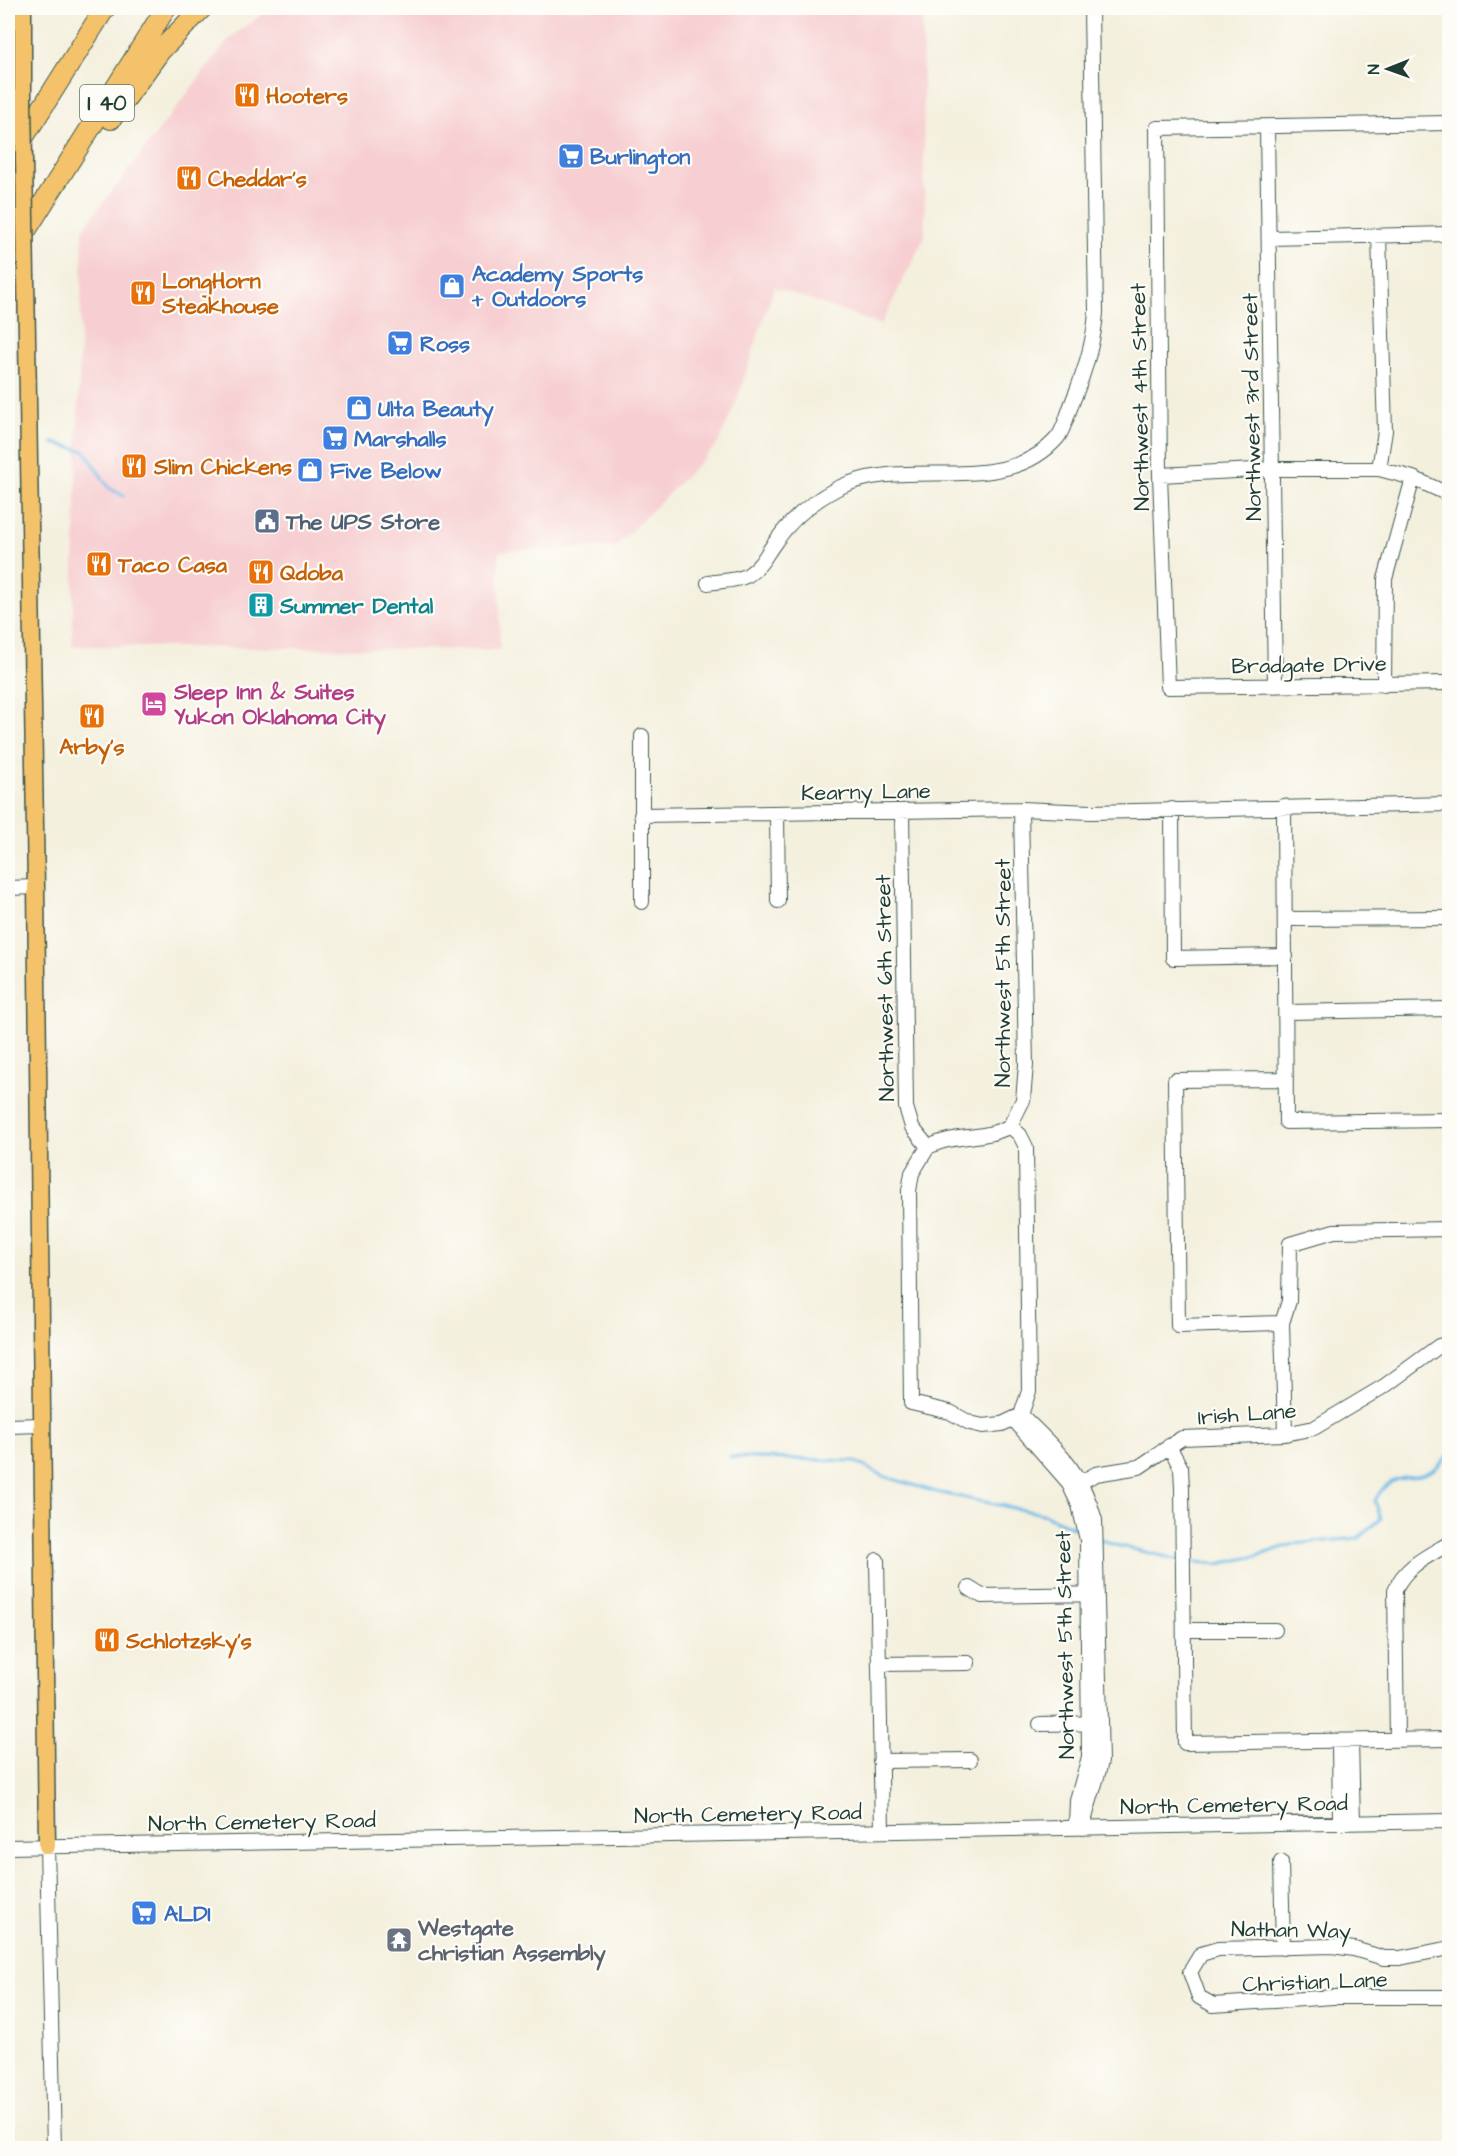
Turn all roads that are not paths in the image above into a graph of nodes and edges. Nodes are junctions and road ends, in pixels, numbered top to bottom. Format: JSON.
{"nodes":[{"id":1,"x":23,"y":8,"type":"edge"},
{"id":2,"x":105,"y":8,"type":"edge"},
{"id":3,"x":166,"y":8,"type":"edge"},
{"id":4,"x":202,"y":8,"type":"edge"},
{"id":5,"x":1091,"y":8,"type":"edge"},
{"id":6,"x":1449,"y":123,"type":"edge"},
{"id":7,"x":1267,"y":127,"type":"junction"},
{"id":8,"x":8,"y":162,"type":"edge"},
{"id":9,"x":48,"y":199,"type":"junction"},
{"id":10,"x":1449,"y":234,"type":"edge"},
{"id":11,"x":1379,"y":236,"type":"junction"},
{"id":12,"x":1270,"y":238,"type":"junction"},
{"id":13,"x":8,"y":259,"type":"edge"},
{"id":14,"x":1273,"y":469,"type":"junction"},
{"id":15,"x":1379,"y":470,"type":"junction"},
{"id":16,"x":1160,"y":476,"type":"junction"},
{"id":17,"x":1413,"y":478,"type":"junction"},
{"id":18,"x":1449,"y":495,"type":"edge"},
{"id":19,"x":708,"y":583,"type":"dead end"},
{"id":20,"x":1449,"y":682,"type":"edge"},
{"id":21,"x":1384,"y":685,"type":"junction"},
{"id":22,"x":1275,"y":686,"type":"junction"},
{"id":23,"x":1168,"y":687,"type":"joint"},
{"id":24,"x":642,"y":736,"type":"dead end"},
{"id":25,"x":1449,"y":804,"type":"edge"},
{"id":26,"x":1284,"y":806,"type":"junction"},
{"id":27,"x":1022,"y":809,"type":"junction"},
{"id":28,"x":1172,"y":809,"type":"junction"},
{"id":29,"x":902,"y":811,"type":"junction"},
{"id":30,"x":777,"y":813,"type":"junction"},
{"id":31,"x":641,"y":815,"type":"junction"},
{"id":32,"x":36,"y":887,"type":"junction"},
{"id":33,"x":8,"y":888,"type":"edge"},
{"id":34,"x":778,"y":901,"type":"dead end"},
{"id":35,"x":642,"y":902,"type":"dead end"},
{"id":36,"x":1449,"y":918,"type":"edge"},
{"id":37,"x":1285,"y":919,"type":"junction"},
{"id":38,"x":1286,"y":957,"type":"junction"},
{"id":39,"x":1449,"y":1009,"type":"edge"},
{"id":40,"x":1287,"y":1012,"type":"junction"},
{"id":41,"x":1285,"y":1079,"type":"junction"},
{"id":42,"x":1449,"y":1120,"type":"edge"},
{"id":43,"x":1010,"y":1126,"type":"junction"},
{"id":44,"x":928,"y":1147,"type":"junction"},
{"id":45,"x":1449,"y":1229,"type":"edge"},
{"id":46,"x":1282,"y":1323,"type":"junction"},
{"id":47,"x":1449,"y":1343,"type":"edge"},
{"id":48,"x":1018,"y":1418,"type":"junction"},
{"id":49,"x":42,"y":1425,"type":"junction"},
{"id":50,"x":8,"y":1426,"type":"edge"},
{"id":51,"x":1285,"y":1434,"type":"junction"},
{"id":52,"x":1169,"y":1446,"type":"junction"},
{"id":53,"x":1076,"y":1485,"type":"junction"},
{"id":54,"x":1449,"y":1544,"type":"edge"},
{"id":55,"x":877,"y":1560,"type":"dead end"},
{"id":56,"x":969,"y":1588,"type":"dead end"},
{"id":57,"x":1093,"y":1594,"type":"junction"},
{"id":58,"x":1184,"y":1630,"type":"junction"},
{"id":59,"x":1275,"y":1630,"type":"dead end"},
{"id":60,"x":968,"y":1663,"type":"dead end"},
{"id":61,"x":879,"y":1664,"type":"junction"},
{"id":62,"x":1040,"y":1724,"type":"dead end"},
{"id":63,"x":1095,"y":1724,"type":"junction"},
{"id":64,"x":1449,"y":1739,"type":"edge"},
{"id":65,"x":1397,"y":1740,"type":"junction"},
{"id":66,"x":1345,"y":1741,"type":"junction"},
{"id":67,"x":970,"y":1760,"type":"dead end"},
{"id":68,"x":880,"y":1761,"type":"junction"},
{"id":69,"x":1449,"y":1821,"type":"edge"},
{"id":70,"x":1347,"y":1823,"type":"junction"},
{"id":71,"x":1080,"y":1828,"type":"junction"},
{"id":72,"x":882,"y":1832,"type":"junction"},
{"id":73,"x":47,"y":1846,"type":"junction"},
{"id":74,"x":8,"y":1847,"type":"edge"},
{"id":75,"x":1281,"y":1862,"type":"dead end"},
{"id":76,"x":1283,"y":1948,"type":"junction"},
{"id":77,"x":1449,"y":1948,"type":"edge"},
{"id":78,"x":1192,"y":1984,"type":"joint"},
{"id":79,"x":1449,"y":1997,"type":"edge"},
{"id":80,"x":54,"y":2148,"type":"edge"}],
"edges":[{"from":1,"to":32,"type":"main road","bridge":true},
{"from":2,"to":8,"type":"highway","number":"I 40"},
{"from":3,"to":9,"type":"highway","number":"I 40"},
{"from":4,"to":9,"type":"highway"},
{"from":5,"to":19,"type":"street"},
{"from":6,"to":7,"type":"street"},
{"from":7,"to":12,"type":"street","name":"Northwest 3rd Street"},
{"from":7,"to":16,"type":"street","name":"Northwest 4th Street"},
{"from":9,"to":13,"type":"highway","number":"I 40"},
{"from":10,"to":11,"type":"street"},
{"from":11,"to":12,"type":"street"},
{"from":11,"to":15,"type":"street"},
{"from":12,"to":14,"type":"street","name":"Northwest 3rd Street"},
{"from":14,"to":15,"type":"street"},
{"from":14,"to":16,"type":"street"},
{"from":14,"to":22,"type":"street","name":"Northwest 3rd Street"},
{"from":15,"to":17,"type":"street"},
{"from":16,"to":23,"type":"street","name":"Northwest 4th Street"},
{"from":17,"to":18,"type":"street"},
{"from":17,"to":21,"type":"street"},
{"from":20,"to":21,"type":"street","name":"Bradgate Drive"},
{"from":21,"to":22,"type":"street","name":"Bradgate Drive"},
{"from":22,"to":23,"type":"street","name":"Bradgate Drive"},
{"from":24,"to":31,"type":"street"},
{"from":25,"to":26,"type":"street","name":"Kearny Lane"},
{"from":26,"to":28,"type":"street","name":"Kearny Lane"},
{"from":26,"to":37,"type":"street"},
{"from":27,"to":28,"type":"street","name":"Kearny Lane"},
{"from":27,"to":29,"type":"street","name":"Kearny Lane"},
{"from":27,"to":43,"type":"street","name":"Northwest 5th Street"},
{"from":28,"to":38,"type":"street"},
{"from":29,"to":30,"type":"street","name":"Kearny Lane"},
{"from":29,"to":44,"type":"street","name":"Northwest 6th Street"},
{"from":30,"to":31,"type":"street","name":"Kearny Lane"},
{"from":30,"to":34,"type":"street"},
{"from":31,"to":35,"type":"street"},
{"from":32,"to":33,"type":"street"},
{"from":32,"to":49,"type":"main road"},
{"from":36,"to":37,"type":"street"},
{"from":37,"to":38,"type":"street"},
{"from":38,"to":40,"type":"street"},
{"from":39,"to":40,"type":"street"},
{"from":40,"to":41,"type":"street"},
{"from":41,"to":42,"type":"street"},
{"from":41,"to":46,"type":"street"},
{"from":43,"to":44,"type":"street"},
{"from":43,"to":48,"type":"street"},
{"from":44,"to":48,"type":"street"},
{"from":45,"to":46,"type":"street"},
{"from":46,"to":51,"type":"street"},
{"from":47,"to":51,"type":"street","name":"Irish Lane"},
{"from":48,"to":53,"type":"street","name":"Northwest 5th Street"},
{"from":49,"to":50,"type":"street"},
{"from":49,"to":73,"type":"main road"},
{"from":51,"to":52,"type":"street","name":"Irish Lane"},
{"from":52,"to":53,"type":"street","name":"Irish Lane"},
{"from":52,"to":58,"type":"street"},
{"from":53,"to":57,"type":"street","name":"Northwest 5th Street"},
{"from":54,"to":65,"type":"street"},
{"from":55,"to":61,"type":"street"},
{"from":56,"to":57,"type":"street"},
{"from":57,"to":63,"type":"street","name":"Northwest 5th Street"},
{"from":58,"to":59,"type":"street"},
{"from":58,"to":66,"type":"street"},
{"from":60,"to":61,"type":"street"},
{"from":61,"to":68,"type":"street"},
{"from":62,"to":63,"type":"street"},
{"from":63,"to":71,"type":"street","name":"Northwest 5th Street"},
{"from":64,"to":65,"type":"street"},
{"from":65,"to":66,"type":"street"},
{"from":66,"to":70,"type":"street"},
{"from":67,"to":68,"type":"street"},
{"from":68,"to":72,"type":"street"},
{"from":69,"to":70,"type":"street","name":"North Cemetery Road"},
{"from":70,"to":71,"type":"street","name":"North Cemetery Road"},
{"from":71,"to":72,"type":"street","name":"North Cemetery Road"},
{"from":72,"to":73,"type":"street","name":"North Cemetery Road"},
{"from":73,"to":74,"type":"street","name":"North Cemetery Road"},
{"from":73,"to":80,"type":"street"},
{"from":75,"to":76,"type":"street"},
{"from":76,"to":77,"type":"street","name":"Nathan Way"},
{"from":76,"to":78,"type":"street","name":"Nathan Way"},
{"from":78,"to":79,"type":"street","name":"Christian Lane"}]}
